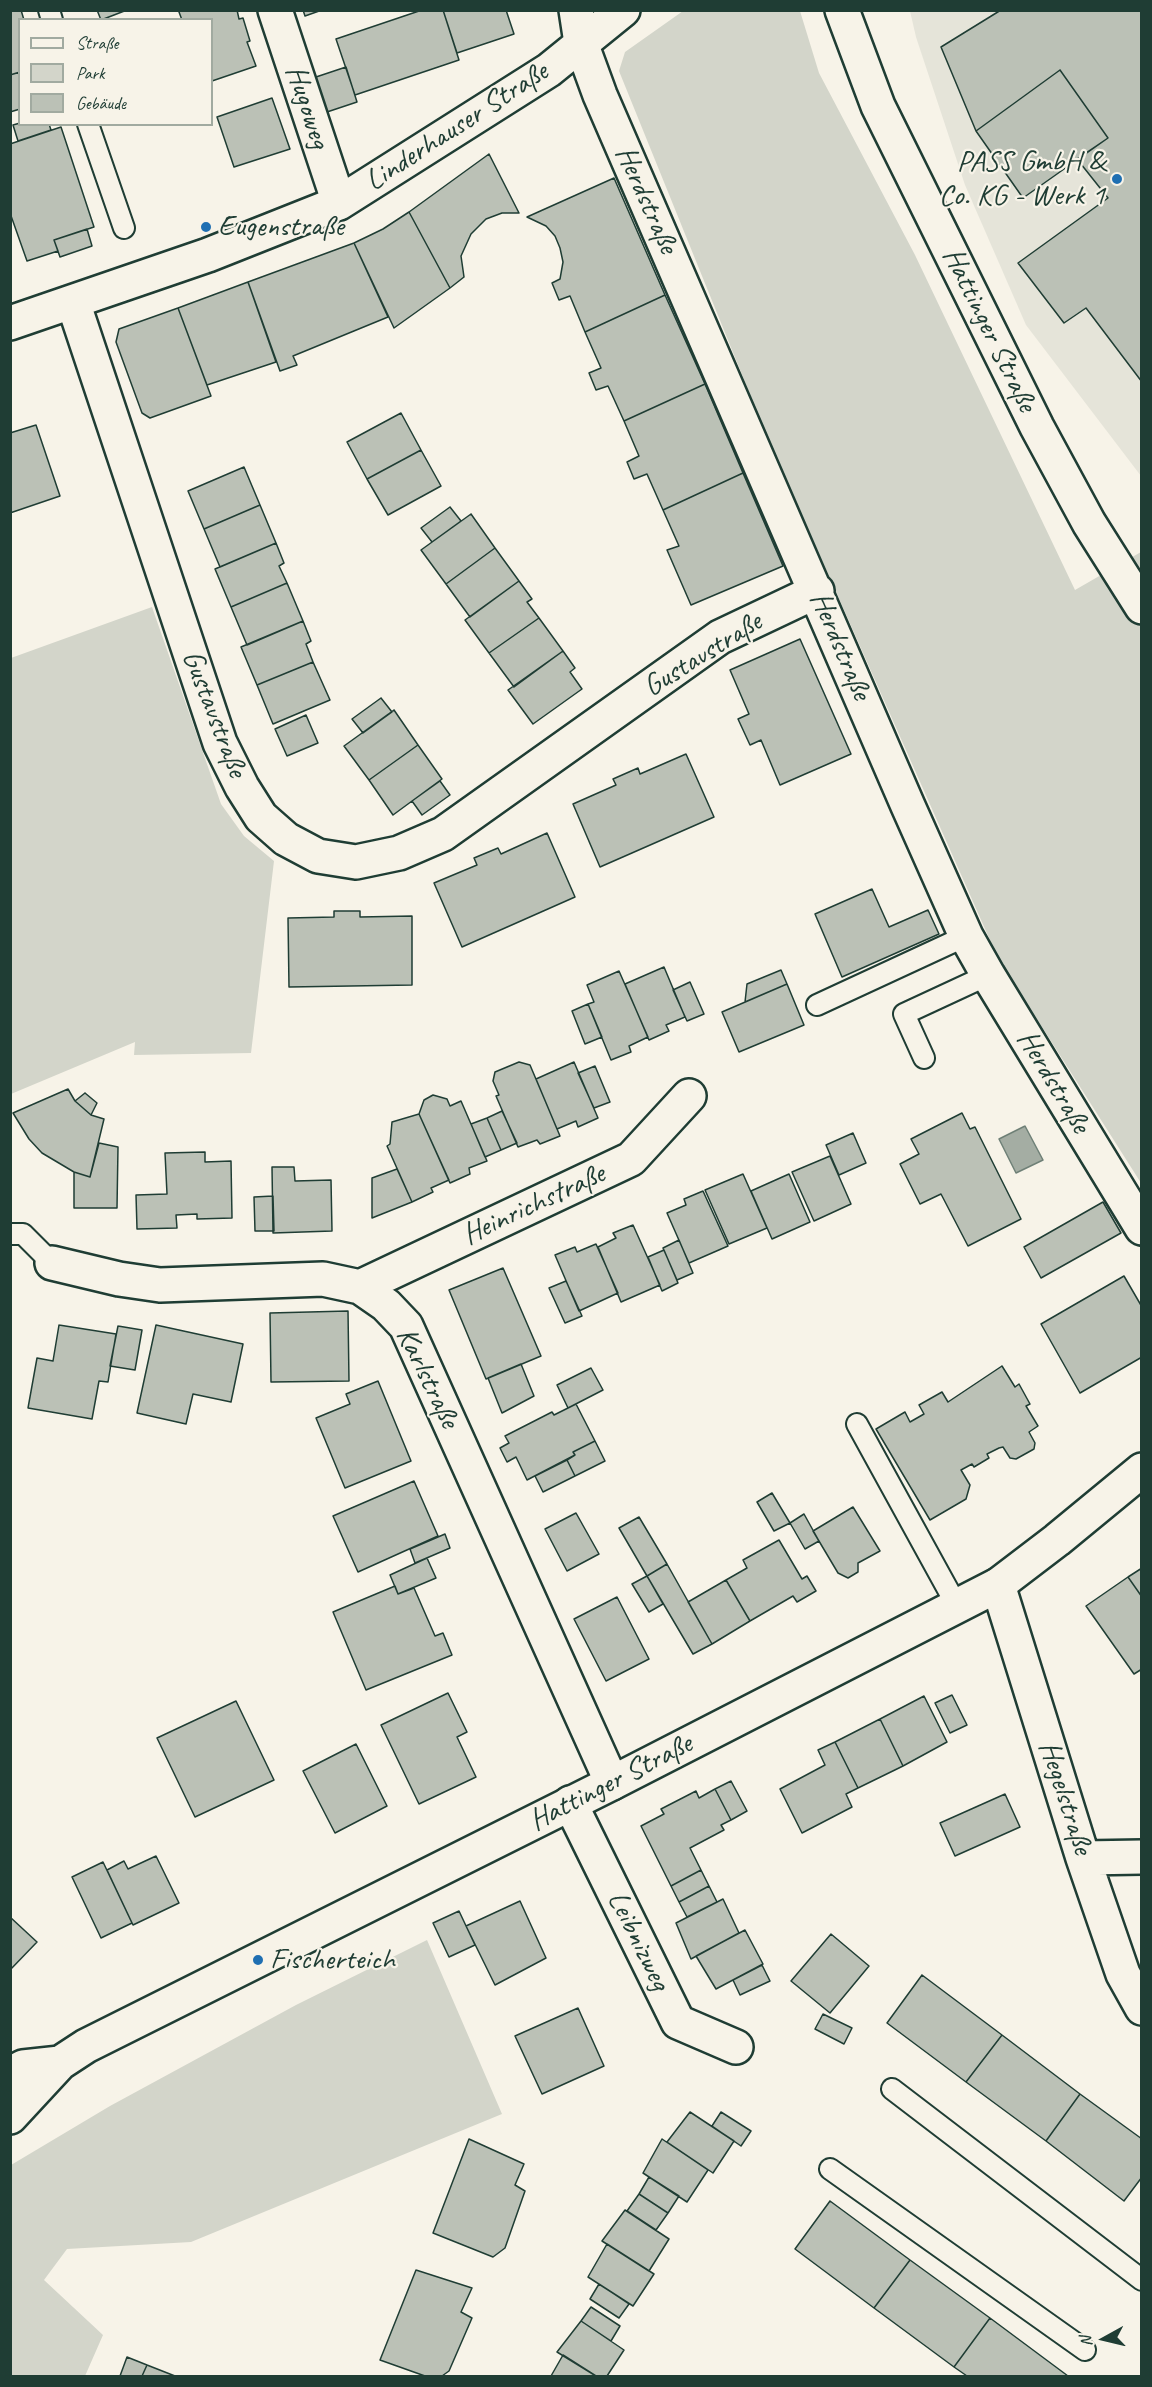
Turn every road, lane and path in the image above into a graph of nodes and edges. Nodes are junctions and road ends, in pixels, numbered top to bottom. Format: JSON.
{"nodes":[{"id":1,"x":275,"y":10,"type":"edge"},
{"id":2,"x":576,"y":10,"type":"edge"},
{"id":3,"x":623,"y":10,"type":"edge"},
{"id":4,"x":842,"y":10,"type":"edge"},
{"id":5,"x":581,"y":43,"type":"junction"},
{"id":6,"x":89,"y":126,"type":"edge"},
{"id":7,"x":339,"y":203,"type":"junction"},
{"id":8,"x":123,"y":228,"type":"dead end"},
{"id":9,"x":73,"y":302,"type":"junction"},
{"id":10,"x":10,"y":323,"type":"edge"},
{"id":11,"x":817,"y":591,"type":"junction"},
{"id":12,"x":1142,"y":607,"type":"edge"},
{"id":13,"x":966,"y":936,"type":"junction"},
{"id":14,"x":987,"y":975,"type":"junction"},
{"id":15,"x":818,"y":1005,"type":"dead end"},
{"id":16,"x":924,"y":1058,"type":"dead end"},
{"id":17,"x":689,"y":1096,"type":"dead end"},
{"id":18,"x":1142,"y":1228,"type":"edge"},
{"id":19,"x":10,"y":1234,"type":"edge"},
{"id":20,"x":52,"y":1263,"type":"joint"},
{"id":21,"x":360,"y":1287,"type":"junction"},
{"id":22,"x":857,"y":1424,"type":"dead end"},
{"id":23,"x":1142,"y":1470,"type":"edge"},
{"id":24,"x":998,"y":1585,"type":"junction"},
{"id":25,"x":957,"y":1606,"type":"junction"},
{"id":26,"x":612,"y":1784,"type":"junction"},
{"id":27,"x":570,"y":1803,"type":"junction"},
{"id":28,"x":1142,"y":1857,"type":"edge"},
{"id":29,"x":1083,"y":1858,"type":"junction"},
{"id":30,"x":1142,"y":2008,"type":"edge"},
{"id":31,"x":736,"y":2047,"type":"dead end"},
{"id":32,"x":60,"y":2063,"type":"junction"},
{"id":33,"x":10,"y":2074,"type":"edge"},
{"id":34,"x":891,"y":2089,"type":"dead end"},
{"id":35,"x":10,"y":2116,"type":"edge"},
{"id":36,"x":830,"y":2169,"type":"dead end"},
{"id":37,"x":1142,"y":2280,"type":"edge"},
{"id":38,"x":1085,"y":2350,"type":"dead end"}],
"edges":[{"from":1,"to":7,"type":"street","name":"Hugoweg"},
{"from":2,"to":5,"type":"street","name":"Herdstraße"},
{"from":3,"to":5,"type":"street","name":"Linderhauser Straße"},
{"from":4,"to":12,"type":"street","name":"Hattinger Straße"},
{"from":5,"to":7,"type":"street","name":"Linderhauser Straße"},
{"from":5,"to":11,"type":"street","name":"Herdstraße"},
{"from":6,"to":8,"type":"lane"},
{"from":7,"to":9,"type":"street","name":"Linderhauser Straße"},
{"from":9,"to":10,"type":"street","name":"Linderhauser Straße"},
{"from":9,"to":11,"type":"street","name":"Gustavstraße"},
{"from":11,"to":13,"type":"street","name":"Herdstraße"},
{"from":13,"to":14,"type":"street","name":"Herdstraße"},
{"from":13,"to":15,"type":"lane"},
{"from":14,"to":16,"type":"lane"},
{"from":14,"to":18,"type":"street","name":"Herdstraße"},
{"from":17,"to":21,"type":"street","name":"Heinrichstraße"},
{"from":19,"to":20,"type":"lane","name":"Karlstraße"},
{"from":20,"to":21,"type":"street","name":"Karlstraße"},
{"from":21,"to":26,"type":"street","name":"Karlstraße"},
{"from":22,"to":25,"type":"lane"},
{"from":23,"to":24,"type":"street","name":"Hattinger Straße"},
{"from":24,"to":25,"type":"street","name":"Hattinger Straße"},
{"from":24,"to":29,"type":"street","name":"Hegelstraße"},
{"from":25,"to":26,"type":"street","name":"Hattinger Straße"},
{"from":26,"to":27,"type":"street","name":"Hattinger Straße"},
{"from":27,"to":31,"type":"street","name":"Leibnizweg"},
{"from":27,"to":32,"type":"street","name":"Hattinger Straße"},
{"from":28,"to":29,"type":"street"},
{"from":29,"to":30,"type":"street","name":"Hegelstraße"},
{"from":32,"to":33,"type":"street","name":"Hattinger Straße"},
{"from":32,"to":35,"type":"street","name":"Hattinger Straße"},
{"from":34,"to":37,"type":"lane"},
{"from":36,"to":38,"type":"lane"}]}
